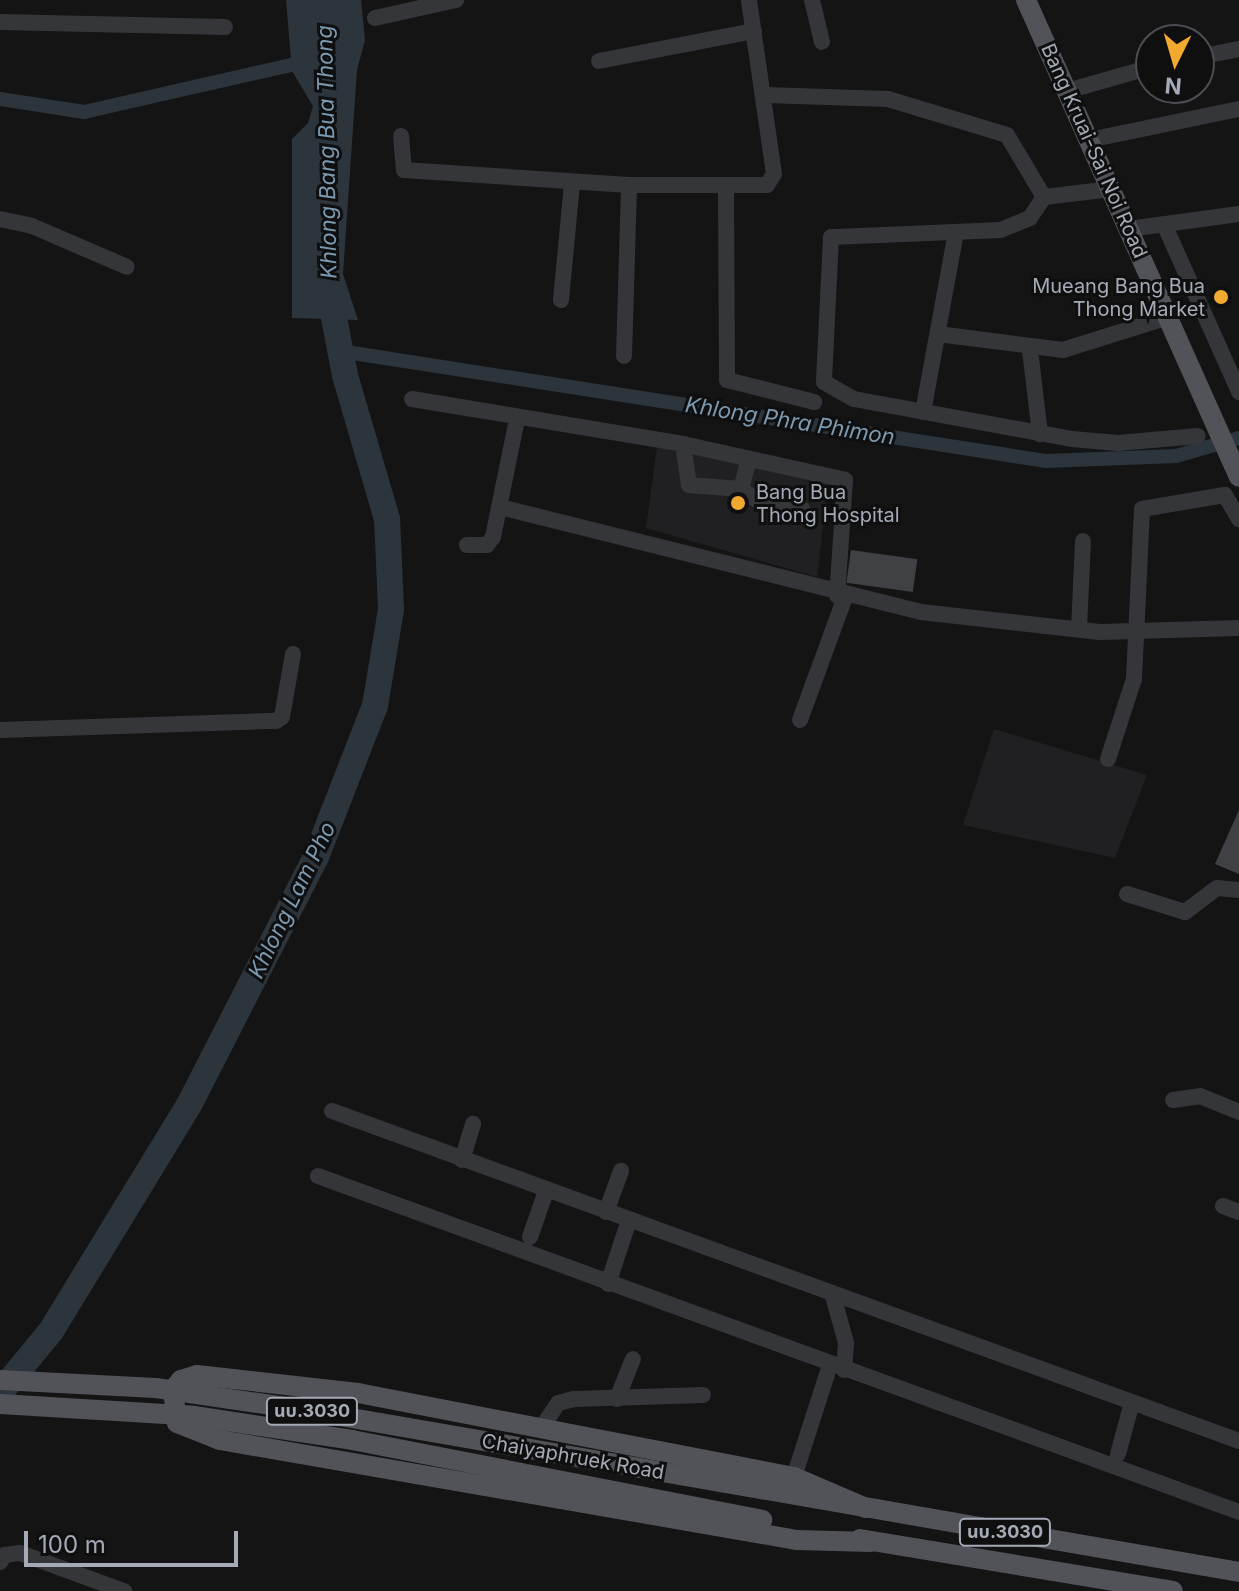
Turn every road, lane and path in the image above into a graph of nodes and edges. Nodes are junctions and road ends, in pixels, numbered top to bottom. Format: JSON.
{"nodes":[{"id":1,"x":456,"y":0,"type":"edge"},
{"id":2,"x":749,"y":0,"type":"edge"},
{"id":3,"x":812,"y":0,"type":"edge"},
{"id":4,"x":1026,"y":0,"type":"edge"},
{"id":5,"x":375,"y":18,"type":"dead end"},
{"id":6,"x":0,"y":22,"type":"edge"},
{"id":7,"x":225,"y":27,"type":"dead end"},
{"id":8,"x":754,"y":31,"type":"junction"},
{"id":9,"x":822,"y":42,"type":"dead end"},
{"id":10,"x":1239,"y":49,"type":"edge"},
{"id":11,"x":1215,"y":54,"type":"edge"},
{"id":12,"x":599,"y":61,"type":"dead end"},
{"id":13,"x":1135,"y":72,"type":"edge"},
{"id":14,"x":1067,"y":91,"type":"junction"},
{"id":15,"x":765,"y":95,"type":"junction"},
{"id":16,"x":1239,"y":109,"type":"edge"},
{"id":17,"x":401,"y":136,"type":"dead end"},
{"id":18,"x":1089,"y":140,"type":"junction"},
{"id":19,"x":572,"y":183,"type":"junction"},
{"id":20,"x":629,"y":185,"type":"junction"},
{"id":21,"x":726,"y":185,"type":"junction"},
{"id":22,"x":1111,"y":189,"type":"junction"},
{"id":23,"x":1044,"y":197,"type":"junction"},
{"id":24,"x":1239,"y":214,"type":"edge"},
{"id":25,"x":0,"y":219,"type":"edge"},
{"id":26,"x":1164,"y":224,"type":"junction"},
{"id":27,"x":1129,"y":229,"type":"junction"},
{"id":28,"x":956,"y":232,"type":"junction"},
{"id":29,"x":127,"y":267,"type":"dead end"},
{"id":30,"x":561,"y":300,"type":"dead end"},
{"id":31,"x":1168,"y":317,"type":"junction"},
{"id":32,"x":938,"y":334,"type":"junction"},
{"id":33,"x":1030,"y":350,"type":"junction"},
{"id":34,"x":624,"y":356,"type":"dead end"},
{"id":35,"x":1239,"y":392,"type":"edge"},
{"id":36,"x":412,"y":399,"type":"dead end"},
{"id":37,"x":814,"y":402,"type":"dead end"},
{"id":38,"x":923,"y":412,"type":"junction"},
{"id":39,"x":517,"y":419,"type":"junction"},
{"id":40,"x":1040,"y":434,"type":"junction"},
{"id":41,"x":1198,"y":436,"type":"dead end"},
{"id":42,"x":683,"y":444,"type":"junction"},
{"id":43,"x":749,"y":459,"type":"junction"},
{"id":44,"x":1239,"y":477,"type":"edge"},
{"id":45,"x":741,"y":489,"type":"junction"},
{"id":46,"x":500,"y":507,"type":"junction"},
{"id":47,"x":802,"y":509,"type":"dead end"},
{"id":48,"x":1239,"y":519,"type":"edge"},
{"id":49,"x":1083,"y":541,"type":"dead end"},
{"id":50,"x":467,"y":545,"type":"dead end"},
{"id":51,"x":841,"y":597,"type":"junction"},
{"id":52,"x":1239,"y":628,"type":"edge"},
{"id":53,"x":1079,"y":629,"type":"junction"},
{"id":54,"x":1137,"y":631,"type":"junction"},
{"id":55,"x":293,"y":654,"type":"dead end"},
{"id":56,"x":800,"y":720,"type":"dead end"},
{"id":57,"x":0,"y":730,"type":"edge"},
{"id":58,"x":1108,"y":759,"type":"dead end"},
{"id":59,"x":1239,"y":890,"type":"edge"},
{"id":60,"x":1127,"y":894,"type":"dead end"},
{"id":61,"x":1173,"y":1100,"type":"dead end"},
{"id":62,"x":332,"y":1111,"type":"dead end"},
{"id":63,"x":1239,"y":1112,"type":"edge"},
{"id":64,"x":473,"y":1124,"type":"dead end"},
{"id":65,"x":462,"y":1160,"type":"junction"},
{"id":66,"x":621,"y":1171,"type":"dead end"},
{"id":67,"x":318,"y":1176,"type":"dead end"},
{"id":68,"x":546,"y":1191,"type":"junction"},
{"id":69,"x":1223,"y":1206,"type":"dead end"},
{"id":70,"x":606,"y":1212,"type":"junction"},
{"id":71,"x":1239,"y":1212,"type":"edge"},
{"id":72,"x":628,"y":1223,"type":"junction"},
{"id":73,"x":530,"y":1237,"type":"dead end"},
{"id":74,"x":608,"y":1284,"type":"junction"},
{"id":75,"x":833,"y":1296,"type":"junction"},
{"id":76,"x":633,"y":1359,"type":"dead end"},
{"id":77,"x":837,"y":1367,"type":"junction"},
{"id":78,"x":0,"y":1380,"type":"edge"},
{"id":79,"x":703,"y":1395,"type":"dead end"},
{"id":80,"x":617,"y":1399,"type":"junction"},
{"id":81,"x":0,"y":1404,"type":"edge"},
{"id":82,"x":1131,"y":1406,"type":"junction"},
{"id":83,"x":542,"y":1427,"type":"junction"},
{"id":84,"x":1239,"y":1441,"type":"edge"},
{"id":85,"x":1118,"y":1454,"type":"dead end"},
{"id":86,"x":794,"y":1477,"type":"junction"},
{"id":87,"x":866,"y":1508,"type":"junction"},
{"id":88,"x":1239,"y":1512,"type":"edge"},
{"id":89,"x":871,"y":1542,"type":"junction"},
{"id":90,"x":0,"y":1562,"type":"edge"},
{"id":91,"x":1235,"y":1569,"type":"edge"},
{"id":92,"x":124,"y":1591,"type":"edge"},
{"id":93,"x":1173,"y":1591,"type":"edge"}],
"edges":[{"from":1,"to":5,"type":"street"},
{"from":2,"to":8,"type":"street"},
{"from":3,"to":9,"type":"street"},
{"from":4,"to":14,"type":"main road","name":"Bang Kruai-Sai Noi Road"},
{"from":6,"to":7,"type":"street"},
{"from":8,"to":12,"type":"street"},
{"from":8,"to":15,"type":"street"},
{"from":10,"to":11,"type":"street"},
{"from":13,"to":14,"type":"street"},
{"from":14,"to":18,"type":"main road","name":"Bang Kruai-Sai Noi Road"},
{"from":15,"to":21,"type":"street"},
{"from":15,"to":23,"type":"street"},
{"from":16,"to":18,"type":"street"},
{"from":17,"to":19,"type":"street"},
{"from":18,"to":22,"type":"main road","name":"Bang Kruai-Sai Noi Road"},
{"from":19,"to":20,"type":"street"},
{"from":19,"to":30,"type":"street"},
{"from":20,"to":21,"type":"street"},
{"from":20,"to":34,"type":"street"},
{"from":21,"to":37,"type":"street"},
{"from":22,"to":23,"type":"street"},
{"from":22,"to":27,"type":"main road","name":"Bang Kruai-Sai Noi Road"},
{"from":23,"to":28,"type":"street"},
{"from":24,"to":26,"type":"street"},
{"from":25,"to":29,"type":"street"},
{"from":26,"to":27,"type":"street"},
{"from":26,"to":35,"type":"street"},
{"from":27,"to":31,"type":"main road","name":"Bang Kruai-Sai Noi Road"},
{"from":28,"to":32,"type":"street"},
{"from":28,"to":38,"type":"street"},
{"from":31,"to":33,"type":"street"},
{"from":31,"to":44,"type":"main road","name":"Bang Kruai-Sai Noi Road"},
{"from":32,"to":33,"type":"street"},
{"from":32,"to":38,"type":"street"},
{"from":33,"to":40,"type":"street"},
{"from":36,"to":39,"type":"street"},
{"from":38,"to":40,"type":"street"},
{"from":39,"to":42,"type":"street"},
{"from":39,"to":46,"type":"street"},
{"from":40,"to":41,"type":"street"},
{"from":42,"to":43,"type":"street"},
{"from":42,"to":45,"type":"street"},
{"from":43,"to":45,"type":"street"},
{"from":43,"to":51,"type":"street"},
{"from":45,"to":47,"type":"street"},
{"from":46,"to":50,"type":"street"},
{"from":46,"to":51,"type":"street"},
{"from":48,"to":54,"type":"street"},
{"from":49,"to":53,"type":"street"},
{"from":51,"to":53,"type":"street"},
{"from":51,"to":56,"type":"street"},
{"from":52,"to":54,"type":"street"},
{"from":53,"to":54,"type":"street"},
{"from":54,"to":58,"type":"street"},
{"from":55,"to":57,"type":"street"},
{"from":59,"to":60,"type":"street"},
{"from":61,"to":63,"type":"street"},
{"from":62,"to":65,"type":"street"},
{"from":64,"to":65,"type":"street"},
{"from":65,"to":68,"type":"street"},
{"from":66,"to":70,"type":"street"},
{"from":67,"to":74,"type":"street"},
{"from":68,"to":70,"type":"street"},
{"from":68,"to":73,"type":"street"},
{"from":69,"to":71,"type":"street"},
{"from":70,"to":72,"type":"street"},
{"from":72,"to":74,"type":"street"},
{"from":72,"to":75,"type":"street"},
{"from":74,"to":77,"type":"street"},
{"from":75,"to":77,"type":"street"},
{"from":75,"to":82,"type":"street"},
{"from":76,"to":80,"type":"street"},
{"from":77,"to":86,"type":"street"},
{"from":77,"to":88,"type":"street"},
{"from":78,"to":87,"type":"main road","name":"Chaiyaphruek Road","number":"นบ.3030"},
{"from":79,"to":80,"type":"street"},
{"from":80,"to":83,"type":"street"},
{"from":81,"to":89,"type":"main road","name":"Chaiyaphruek Road","number":"นบ.3030"},
{"from":82,"to":84,"type":"street"},
{"from":82,"to":85,"type":"street"},
{"from":83,"to":86,"type":"main road"},
{"from":83,"to":89,"type":"main road"},
{"from":86,"to":87,"type":"main road"},
{"from":87,"to":91,"type":"main road","name":"Chaiyaphruek Road","number":"นบ.3030"},
{"from":89,"to":93,"type":"main road","name":"Chaiyaphruek Road","number":"นบ.3030"},
{"from":90,"to":92,"type":"street"}]}
